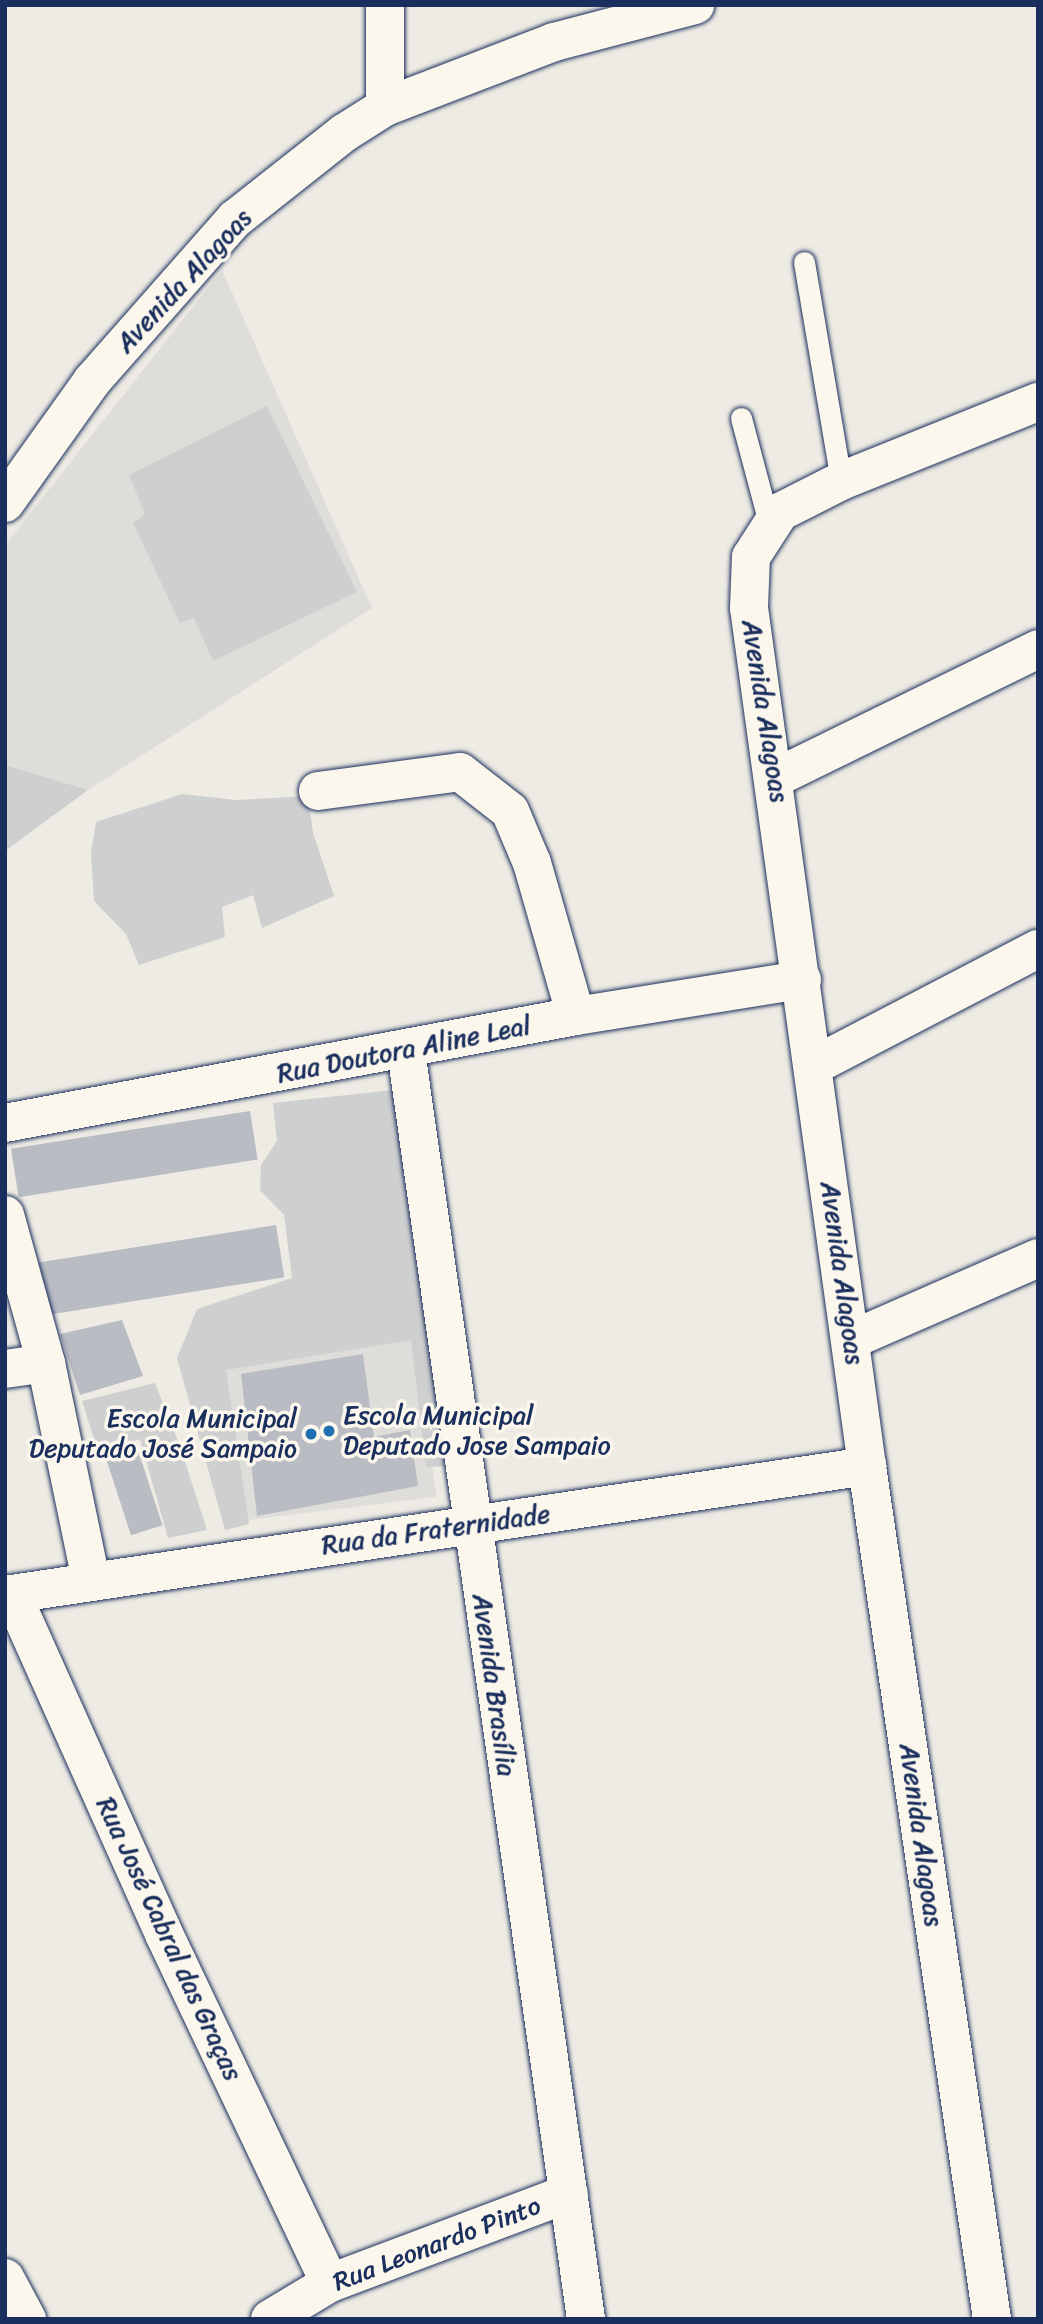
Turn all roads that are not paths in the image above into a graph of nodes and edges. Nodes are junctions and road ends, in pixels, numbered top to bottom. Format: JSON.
{"nodes":[{"id":1,"x":384,"y":5,"type":"edge"},
{"id":2,"x":695,"y":5,"type":"edge"},
{"id":3,"x":385,"y":107,"type":"junction"},
{"id":4,"x":804,"y":262,"type":"dead end"},
{"id":5,"x":1038,"y":402,"type":"edge"},
{"id":6,"x":741,"y":418,"type":"dead end"},
{"id":7,"x":841,"y":481,"type":"junction"},
{"id":8,"x":5,"y":503,"type":"edge"},
{"id":9,"x":770,"y":527,"type":"junction"},
{"id":10,"x":1038,"y":649,"type":"edge"},
{"id":11,"x":775,"y":778,"type":"junction"},
{"id":12,"x":318,"y":791,"type":"dead end"},
{"id":13,"x":1038,"y":949,"type":"edge"},
{"id":14,"x":802,"y":980,"type":"junction"},
{"id":15,"x":576,"y":1016,"type":"junction"},
{"id":16,"x":406,"y":1051,"type":"junction"},
{"id":17,"x":813,"y":1066,"type":"junction"},
{"id":18,"x":5,"y":1123,"type":"edge"},
{"id":19,"x":5,"y":1215,"type":"edge"},
{"id":20,"x":1038,"y":1258,"type":"edge"},
{"id":21,"x":853,"y":1339,"type":"junction"},
{"id":22,"x":46,"y":1363,"type":"junction"},
{"id":23,"x":5,"y":1369,"type":"edge"},
{"id":24,"x":867,"y":1466,"type":"junction"},
{"id":25,"x":470,"y":1526,"type":"junction"},
{"id":26,"x":91,"y":1580,"type":"junction"},
{"id":27,"x":9,"y":1595,"type":"edge"},
{"id":28,"x":569,"y":2193,"type":"junction"},
{"id":29,"x":5,"y":2278,"type":"edge"},
{"id":30,"x":331,"y":2283,"type":"junction"},
{"id":31,"x":27,"y":2319,"type":"edge"},
{"id":32,"x":270,"y":2319,"type":"edge"},
{"id":33,"x":586,"y":2319,"type":"edge"},
{"id":34,"x":992,"y":2319,"type":"edge"}],
"edges":[{"from":1,"to":3,"type":"street"},
{"from":2,"to":3,"type":"street","name":"Avenida Alagoas"},
{"from":3,"to":8,"type":"street","name":"Avenida Alagoas"},
{"from":4,"to":7,"type":"lane"},
{"from":5,"to":7,"type":"street","name":"Avenida Alagoas"},
{"from":6,"to":9,"type":"lane"},
{"from":7,"to":9,"type":"street","name":"Avenida Alagoas"},
{"from":9,"to":11,"type":"street","name":"Avenida Alagoas"},
{"from":10,"to":11,"type":"street"},
{"from":11,"to":14,"type":"street","name":"Avenida Alagoas"},
{"from":12,"to":15,"type":"street"},
{"from":13,"to":17,"type":"street"},
{"from":14,"to":15,"type":"street","name":"Rua Doutora Aline Leal"},
{"from":14,"to":17,"type":"street","name":"Avenida Alagoas"},
{"from":15,"to":16,"type":"street","name":"Rua Doutora Aline Leal"},
{"from":16,"to":18,"type":"street","name":"Rua Doutora Aline Leal"},
{"from":16,"to":25,"type":"street","name":"Avenida Brasília"},
{"from":17,"to":21,"type":"street","name":"Avenida Alagoas"},
{"from":19,"to":22,"type":"street"},
{"from":20,"to":21,"type":"street"},
{"from":21,"to":24,"type":"street","name":"Avenida Alagoas"},
{"from":22,"to":23,"type":"street"},
{"from":22,"to":26,"type":"street"},
{"from":24,"to":25,"type":"street","name":"Rua da Fraternidade"},
{"from":24,"to":34,"type":"street","name":"Avenida Alagoas"},
{"from":25,"to":26,"type":"street","name":"Rua da Fraternidade"},
{"from":25,"to":28,"type":"street","name":"Avenida Brasília"},
{"from":26,"to":27,"type":"street","name":"Rua da Fraternidade"},
{"from":27,"to":30,"type":"street","name":"Rua José Cabral das Graças"},
{"from":28,"to":30,"type":"street","name":"Rua Leonardo Pinto"},
{"from":28,"to":33,"type":"street","name":"Avenida Brasília"},
{"from":29,"to":31,"type":"street"},
{"from":30,"to":32,"type":"street","name":"Rua Leonardo Pinto"}]}
